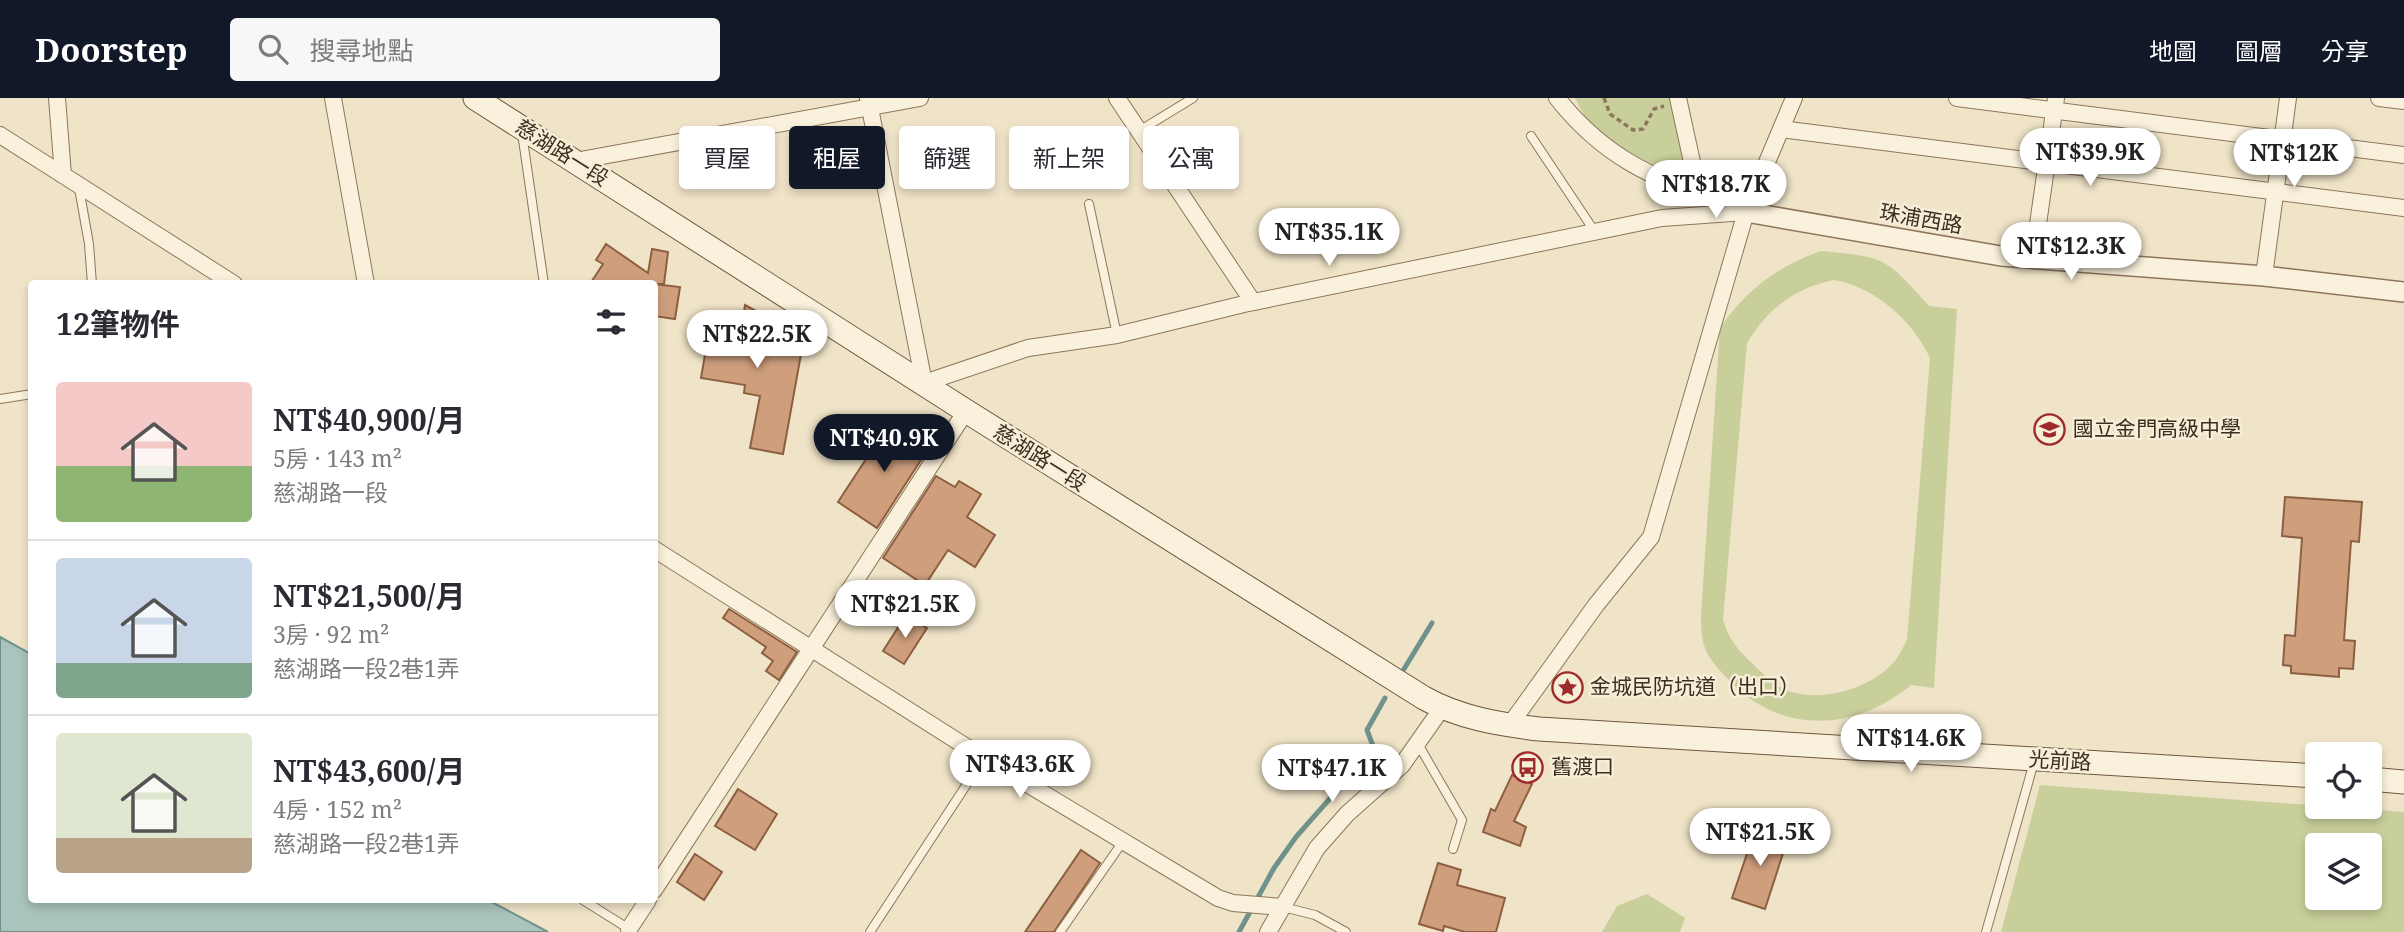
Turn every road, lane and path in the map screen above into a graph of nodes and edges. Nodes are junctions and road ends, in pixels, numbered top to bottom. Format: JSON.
{"nodes":[{"id":1,"x":57,"y":98,"type":"edge"},
{"id":2,"x":333,"y":98,"type":"edge"},
{"id":3,"x":475,"y":98,"type":"edge"},
{"id":4,"x":920,"y":98,"type":"edge"},
{"id":5,"x":1117,"y":98,"type":"edge"},
{"id":6,"x":1193,"y":98,"type":"edge"},
{"id":7,"x":1558,"y":98,"type":"edge"},
{"id":8,"x":1604,"y":98,"type":"edge"},
{"id":9,"x":1794,"y":98,"type":"edge"},
{"id":10,"x":1957,"y":98,"type":"edge"},
{"id":11,"x":2288,"y":98,"type":"edge"},
{"id":12,"x":2379,"y":98,"type":"edge"},
{"id":13,"x":1674,"y":100,"type":"edge"},
{"id":14,"x":2404,"y":101,"type":"edge"},
{"id":15,"x":869,"y":103,"type":"edge"},
{"id":16,"x":2055,"y":104,"type":"edge"},
{"id":17,"x":521,"y":127,"type":"junction"},
{"id":18,"x":1781,"y":129,"type":"junction"},
{"id":19,"x":1139,"y":131,"type":"junction"},
{"id":20,"x":0,"y":135,"type":"edge"},
{"id":21,"x":1531,"y":136,"type":"dead end"},
{"id":22,"x":2283,"y":138,"type":"junction"},
{"id":23,"x":2404,"y":155,"type":"edge"},
{"id":24,"x":575,"y":161,"type":"junction"},
{"id":25,"x":2046,"y":165,"type":"junction"},
{"id":26,"x":64,"y":175,"type":"junction"},
{"id":27,"x":79,"y":185,"type":"junction"},
{"id":28,"x":2275,"y":192,"type":"junction"},
{"id":29,"x":1699,"y":194,"type":"junction"},
{"id":30,"x":1089,"y":204,"type":"dead end"},
{"id":31,"x":2404,"y":208,"type":"edge"},
{"id":32,"x":1746,"y":212,"type":"junction"},
{"id":33,"x":1595,"y":232,"type":"junction"},
{"id":34,"x":2033,"y":259,"type":"junction"},
{"id":35,"x":2264,"y":276,"type":"junction"},
{"id":36,"x":92,"y":280,"type":"edge"},
{"id":37,"x":228,"y":280,"type":"edge"},
{"id":38,"x":365,"y":280,"type":"edge"},
{"id":39,"x":543,"y":280,"type":"edge"},
{"id":40,"x":2404,"y":292,"type":"edge"},
{"id":41,"x":1253,"y":302,"type":"junction"},
{"id":42,"x":1116,"y":335,"type":"junction"},
{"id":43,"x":924,"y":383,"type":"junction"},
{"id":44,"x":28,"y":395,"type":"edge"},
{"id":45,"x":0,"y":399,"type":"edge"},
{"id":46,"x":965,"y":411,"type":"junction"},
{"id":47,"x":658,"y":551,"type":"edge"},
{"id":48,"x":813,"y":648,"type":"junction"},
{"id":49,"x":1443,"y":708,"type":"junction"},
{"id":50,"x":1509,"y":726,"type":"junction"},
{"id":51,"x":1418,"y":744,"type":"junction"},
{"id":52,"x":984,"y":758,"type":"junction"},
{"id":53,"x":2034,"y":759,"type":"junction"},
{"id":54,"x":2305,"y":775,"type":"edge"},
{"id":55,"x":2382,"y":780,"type":"edge"},
{"id":56,"x":2404,"y":782,"type":"edge"},
{"id":57,"x":1124,"y":840,"type":"junction"},
{"id":58,"x":1453,"y":849,"type":"dead end"},
{"id":59,"x":658,"y":884,"type":"edge"},
{"id":60,"x":588,"y":903,"type":"edge"},
{"id":61,"x":646,"y":903,"type":"edge"},
{"id":62,"x":1276,"y":907,"type":"junction"},
{"id":63,"x":629,"y":929,"type":"joint"},
{"id":64,"x":870,"y":932,"type":"edge"},
{"id":65,"x":1060,"y":932,"type":"edge"},
{"id":66,"x":1268,"y":932,"type":"edge"},
{"id":67,"x":1346,"y":932,"type":"edge"},
{"id":68,"x":1986,"y":932,"type":"edge"}],
"edges":[{"from":1,"to":26,"type":"street"},
{"from":2,"to":38,"type":"street"},
{"from":3,"to":17,"type":"main road","name":"慈湖路一段"},
{"from":4,"to":15,"type":"street"},
{"from":5,"to":19,"type":"street"},
{"from":6,"to":19,"type":"lane"},
{"from":7,"to":29,"type":"street","name":"珠浦西路"},
{"from":8,"to":13,"type":"path"},
{"from":9,"to":18,"type":"street"},
{"from":10,"to":16,"type":"street"},
{"from":11,"to":22,"type":"street"},
{"from":12,"to":14,"type":"street"},
{"from":13,"to":29,"type":"street"},
{"from":15,"to":24,"type":"street"},
{"from":15,"to":43,"type":"street"},
{"from":16,"to":22,"type":"street"},
{"from":16,"to":25,"type":"street"},
{"from":17,"to":24,"type":"main road","name":"慈湖路一段"},
{"from":17,"to":39,"type":"lane"},
{"from":18,"to":25,"type":"street"},
{"from":18,"to":32,"type":"street"},
{"from":19,"to":41,"type":"street"},
{"from":20,"to":26,"type":"street"},
{"from":21,"to":33,"type":"lane"},
{"from":22,"to":23,"type":"street"},
{"from":22,"to":28,"type":"street"},
{"from":24,"to":43,"type":"main road","name":"慈湖路一段"},
{"from":25,"to":28,"type":"street"},
{"from":25,"to":34,"type":"street"},
{"from":26,"to":27,"type":"street"},
{"from":27,"to":36,"type":"lane"},
{"from":27,"to":37,"type":"street"},
{"from":28,"to":31,"type":"street"},
{"from":28,"to":35,"type":"street"},
{"from":29,"to":32,"type":"street","name":"珠浦西路"},
{"from":30,"to":42,"type":"lane"},
{"from":32,"to":33,"type":"street"},
{"from":32,"to":34,"type":"street","name":"珠浦西路"},
{"from":32,"to":50,"type":"street"},
{"from":33,"to":41,"type":"street"},
{"from":34,"to":35,"type":"street","name":"珠浦西路"},
{"from":35,"to":40,"type":"street","name":"珠浦西路"},
{"from":41,"to":42,"type":"street"},
{"from":42,"to":43,"type":"street"},
{"from":43,"to":46,"type":"main road","name":"慈湖路一段"},
{"from":44,"to":45,"type":"lane"},
{"from":46,"to":48,"type":"street"},
{"from":46,"to":49,"type":"main road","name":"慈湖路一段"},
{"from":47,"to":48,"type":"street"},
{"from":48,"to":52,"type":"street"},
{"from":48,"to":59,"type":"street"},
{"from":49,"to":50,"type":"main road","name":"慈湖路一段"},
{"from":49,"to":51,"type":"street"},
{"from":50,"to":53,"type":"main road","name":"光前路"},
{"from":51,"to":58,"type":"lane"},
{"from":51,"to":62,"type":"street"},
{"from":52,"to":57,"type":"street"},
{"from":52,"to":64,"type":"lane"},
{"from":53,"to":54,"type":"main road","name":"光前路"},
{"from":53,"to":68,"type":"lane"},
{"from":55,"to":56,"type":"main road"},
{"from":57,"to":62,"type":"street"},
{"from":57,"to":65,"type":"lane"},
{"from":60,"to":63,"type":"lane"},
{"from":61,"to":63,"type":"street"},
{"from":62,"to":66,"type":"street"},
{"from":62,"to":67,"type":"lane"}]}
